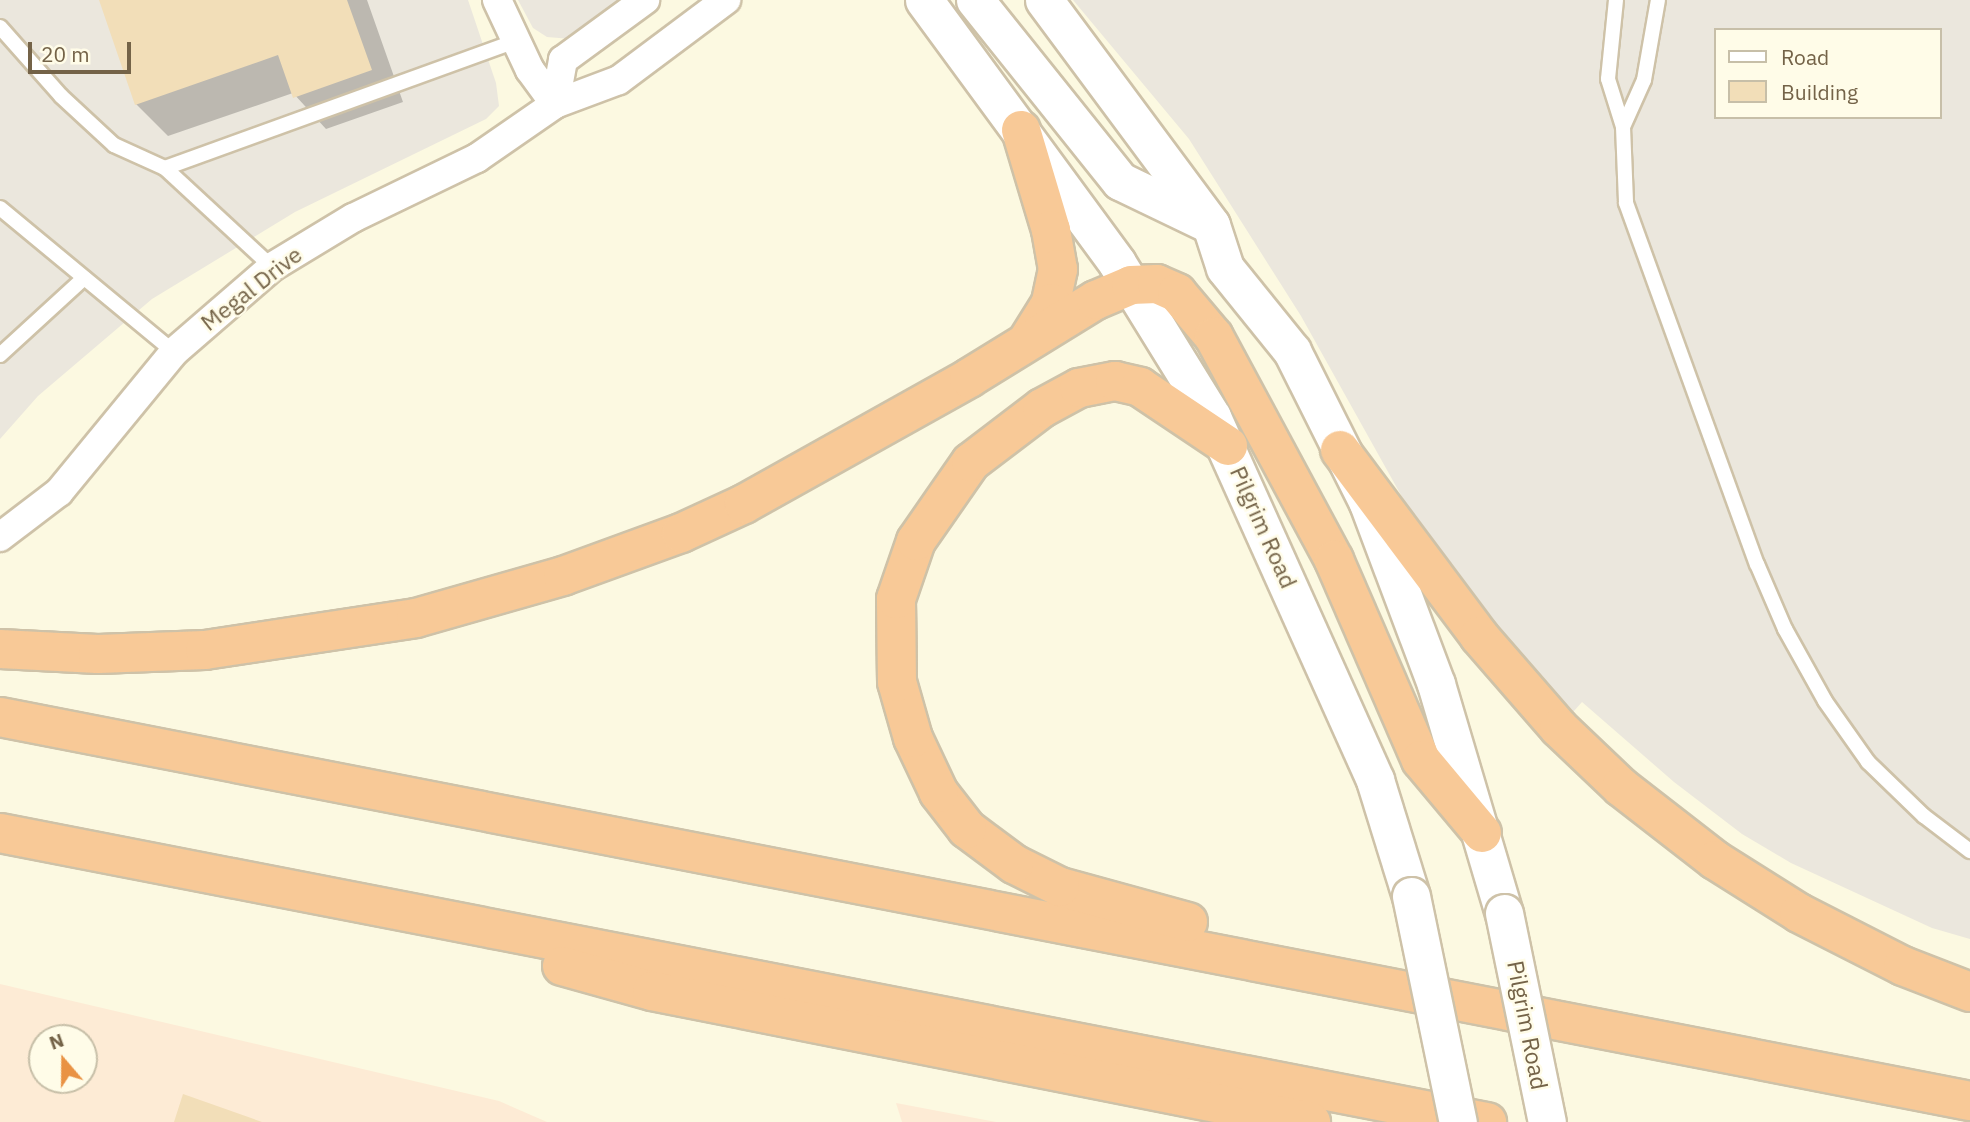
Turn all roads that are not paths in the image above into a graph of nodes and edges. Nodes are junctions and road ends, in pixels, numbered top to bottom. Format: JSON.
{"nodes":[{"id":1,"x":497,"y":0,"type":"edge"},
{"id":2,"x":645,"y":0,"type":"edge"},
{"id":3,"x":726,"y":0,"type":"edge"},
{"id":4,"x":924,"y":0,"type":"edge"},
{"id":5,"x":975,"y":0,"type":"edge"},
{"id":6,"x":1044,"y":0,"type":"edge"},
{"id":7,"x":1616,"y":0,"type":"edge"},
{"id":8,"x":1658,"y":0,"type":"edge"},
{"id":9,"x":0,"y":27,"type":"edge"},
{"id":10,"x":515,"y":41,"type":"junction"},
{"id":11,"x":555,"y":104,"type":"junction"},
{"id":12,"x":1623,"y":127,"type":"junction"},
{"id":13,"x":1021,"y":130,"type":"junction"},
{"id":14,"x":165,"y":169,"type":"junction"},
{"id":15,"x":0,"y":208,"type":"edge"},
{"id":16,"x":1212,"y":225,"type":"junction"},
{"id":17,"x":272,"y":267,"type":"junction"},
{"id":18,"x":84,"y":278,"type":"junction"},
{"id":19,"x":1131,"y":285,"type":"junction"},
{"id":20,"x":1027,"y":342,"type":"junction"},
{"id":21,"x":174,"y":352,"type":"junction"},
{"id":22,"x":0,"y":355,"type":"edge"},
{"id":23,"x":1228,"y":446,"type":"junction"},
{"id":24,"x":1340,"y":450,"type":"junction"},
{"id":25,"x":0,"y":537,"type":"edge"},
{"id":26,"x":0,"y":649,"type":"edge"},
{"id":27,"x":0,"y":718,"type":"edge"},
{"id":28,"x":0,"y":833,"type":"edge"},
{"id":29,"x":1482,"y":833,"type":"junction"},
{"id":30,"x":1970,"y":850,"type":"edge"},
{"id":31,"x":294,"y":890,"type":"junction"},
{"id":32,"x":1970,"y":992,"type":"edge"},
{"id":33,"x":1970,"y":1076,"type":"edge"},
{"id":34,"x":1970,"y":1101,"type":"edge"},
{"id":35,"x":1311,"y":1122,"type":"edge"},
{"id":36,"x":1458,"y":1122,"type":"edge"},
{"id":37,"x":1487,"y":1122,"type":"edge"},
{"id":38,"x":1547,"y":1122,"type":"edge"}],
"edges":[{"from":1,"to":10,"type":"street"},
{"from":2,"to":11,"type":"street"},
{"from":3,"to":11,"type":"street","name":"Megal Drive"},
{"from":4,"to":13,"type":"street","name":"Pilgrim Road"},
{"from":5,"to":16,"type":"street"},
{"from":6,"to":16,"type":"street","name":"Pilgrim Road"},
{"from":7,"to":12,"type":"lane"},
{"from":8,"to":12,"type":"lane"},
{"from":9,"to":14,"type":"lane"},
{"from":10,"to":11,"type":"street"},
{"from":10,"to":14,"type":"lane"},
{"from":11,"to":17,"type":"street","name":"Megal Drive"},
{"from":12,"to":30,"type":"lane"},
{"from":13,"to":19,"type":"street","name":"Pilgrim Road"},
{"from":13,"to":20,"type":"highway"},
{"from":14,"to":17,"type":"lane"},
{"from":15,"to":18,"type":"lane"},
{"from":16,"to":24,"type":"street","name":"Pilgrim Road"},
{"from":17,"to":21,"type":"street","name":"Megal Drive"},
{"from":18,"to":21,"type":"lane"},
{"from":18,"to":22,"type":"lane"},
{"from":19,"to":20,"type":"highway"},
{"from":19,"to":23,"type":"street","name":"Pilgrim Road"},
{"from":19,"to":29,"type":"highway"},
{"from":20,"to":26,"type":"highway"},
{"from":21,"to":25,"type":"street","name":"Megal Drive"},
{"from":23,"to":33,"type":"highway"},
{"from":23,"to":36,"type":"street","name":"Pilgrim Road","bridge":true},
{"from":24,"to":29,"type":"street","name":"Pilgrim Road"},
{"from":24,"to":32,"type":"highway"},
{"from":27,"to":34,"type":"highway"},
{"from":28,"to":31,"type":"highway"},
{"from":29,"to":38,"type":"street","name":"Pilgrim Road","bridge":true},
{"from":31,"to":35,"type":"highway"},
{"from":31,"to":37,"type":"highway"}]}
